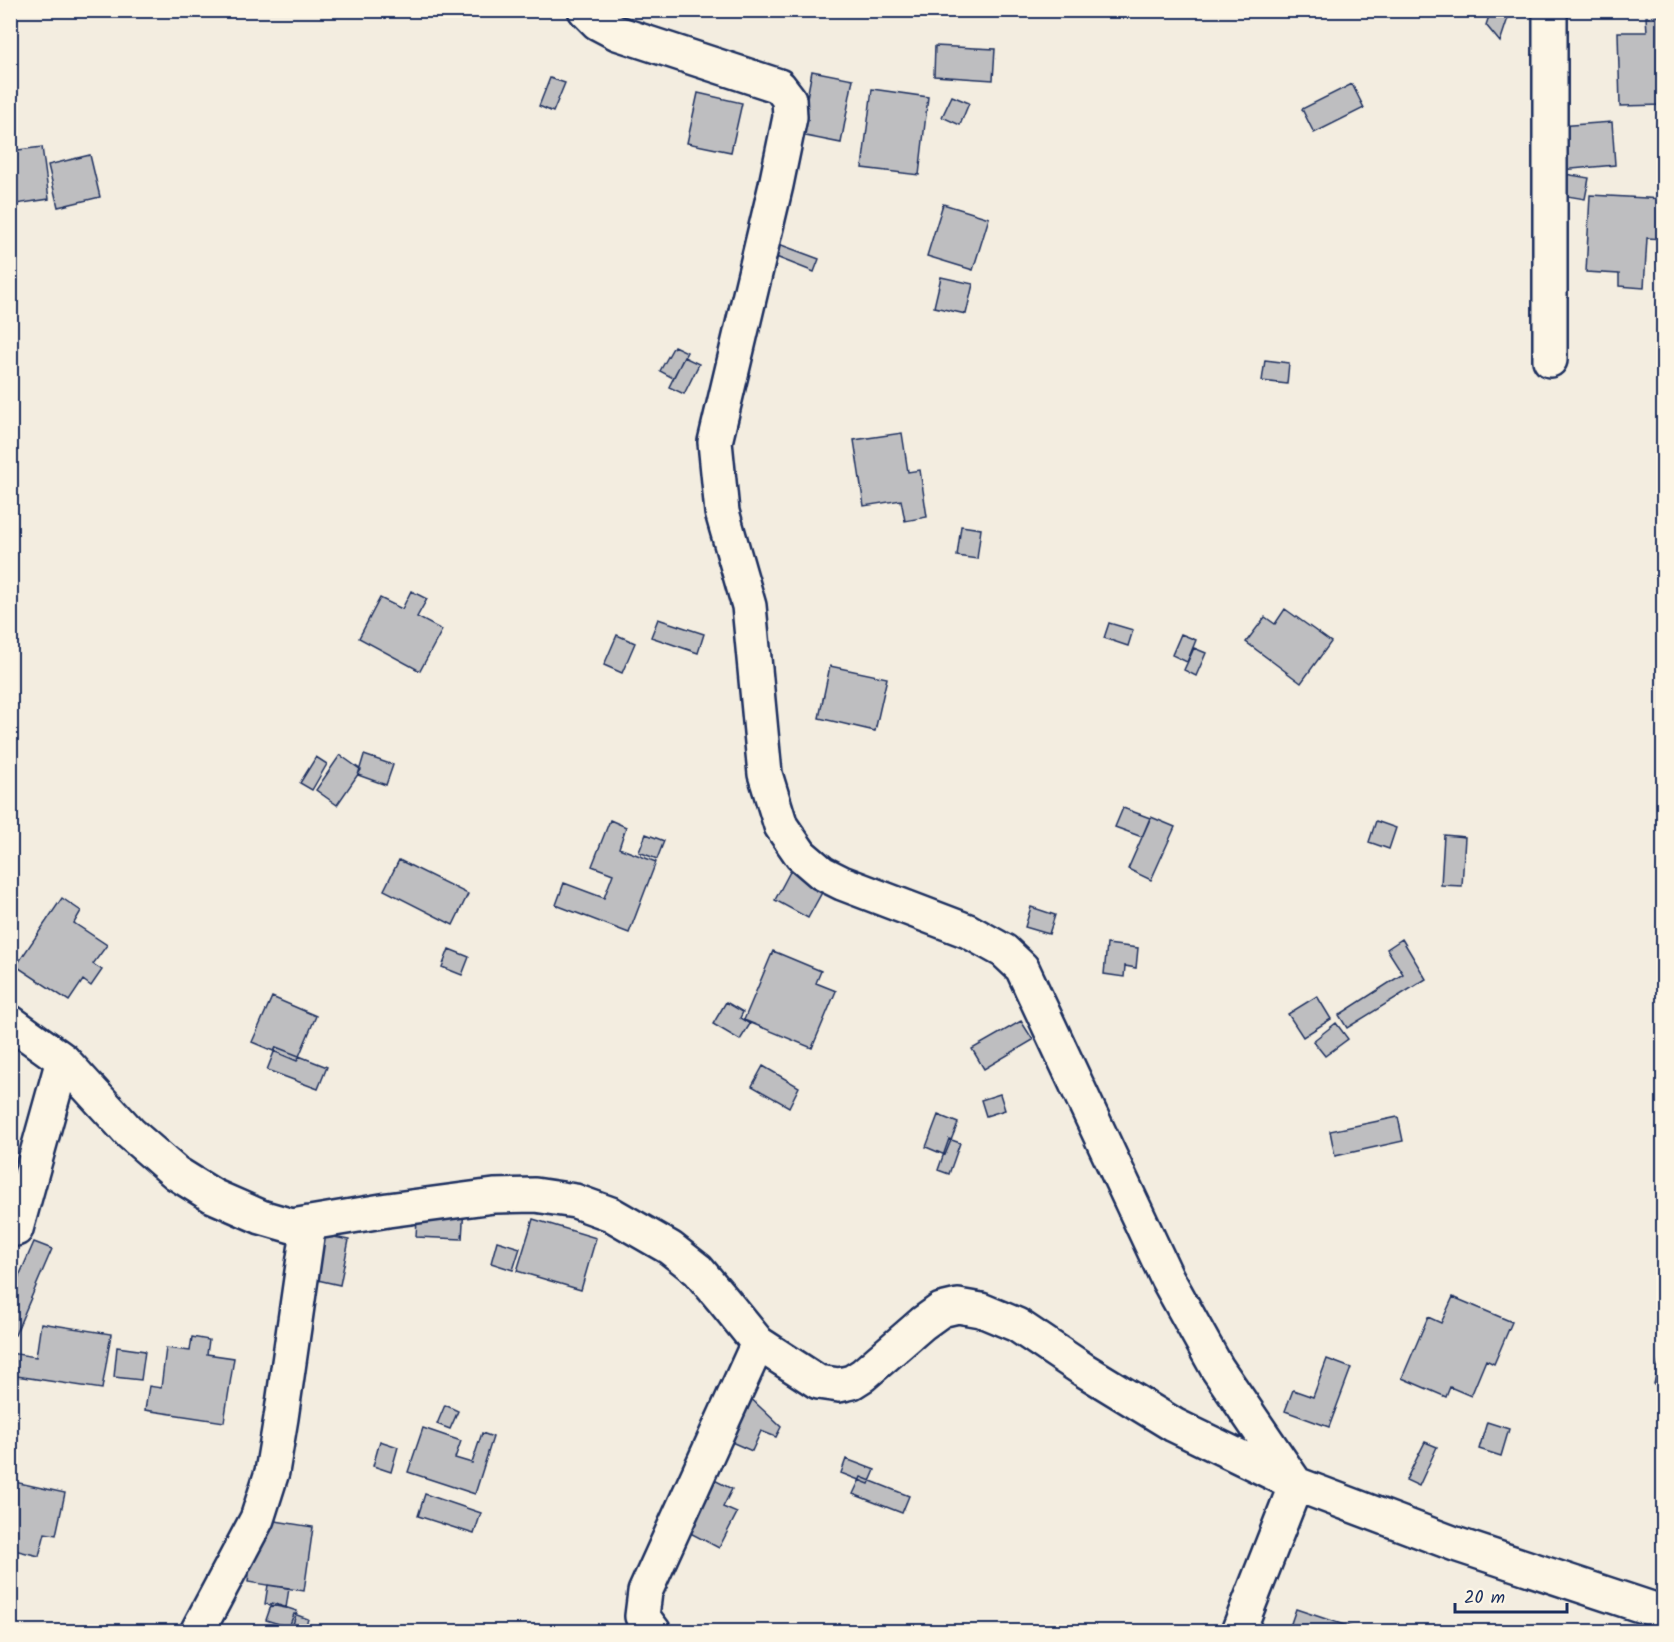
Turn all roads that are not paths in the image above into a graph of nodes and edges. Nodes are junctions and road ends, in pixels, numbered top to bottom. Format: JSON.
{"nodes":[{"id":1,"x":585,"y":10,"type":"edge"},
{"id":2,"x":1550,"y":10,"type":"edge"},
{"id":3,"x":1550,"y":360,"type":"dead end"},
{"id":4,"x":10,"y":1022,"type":"edge"},
{"id":5,"x":63,"y":1060,"type":"junction"},
{"id":6,"x":309,"y":1223,"type":"junction"},
{"id":7,"x":16,"y":1229,"type":"dead end"},
{"id":8,"x":758,"y":1343,"type":"junction"},
{"id":9,"x":1296,"y":1484,"type":"junction"},
{"id":10,"x":1664,"y":1613,"type":"edge"},
{"id":11,"x":196,"y":1632,"type":"edge"},
{"id":12,"x":654,"y":1632,"type":"edge"},
{"id":13,"x":1238,"y":1632,"type":"edge"}],
"edges":[{"from":1,"to":9,"type":"street"},
{"from":2,"to":3,"type":"street"},
{"from":4,"to":5,"type":"street"},
{"from":5,"to":6,"type":"street"},
{"from":5,"to":7,"type":"street"},
{"from":6,"to":8,"type":"street"},
{"from":6,"to":11,"type":"street"},
{"from":8,"to":9,"type":"street"},
{"from":8,"to":12,"type":"street"},
{"from":9,"to":10,"type":"street"},
{"from":9,"to":13,"type":"street"}]}
